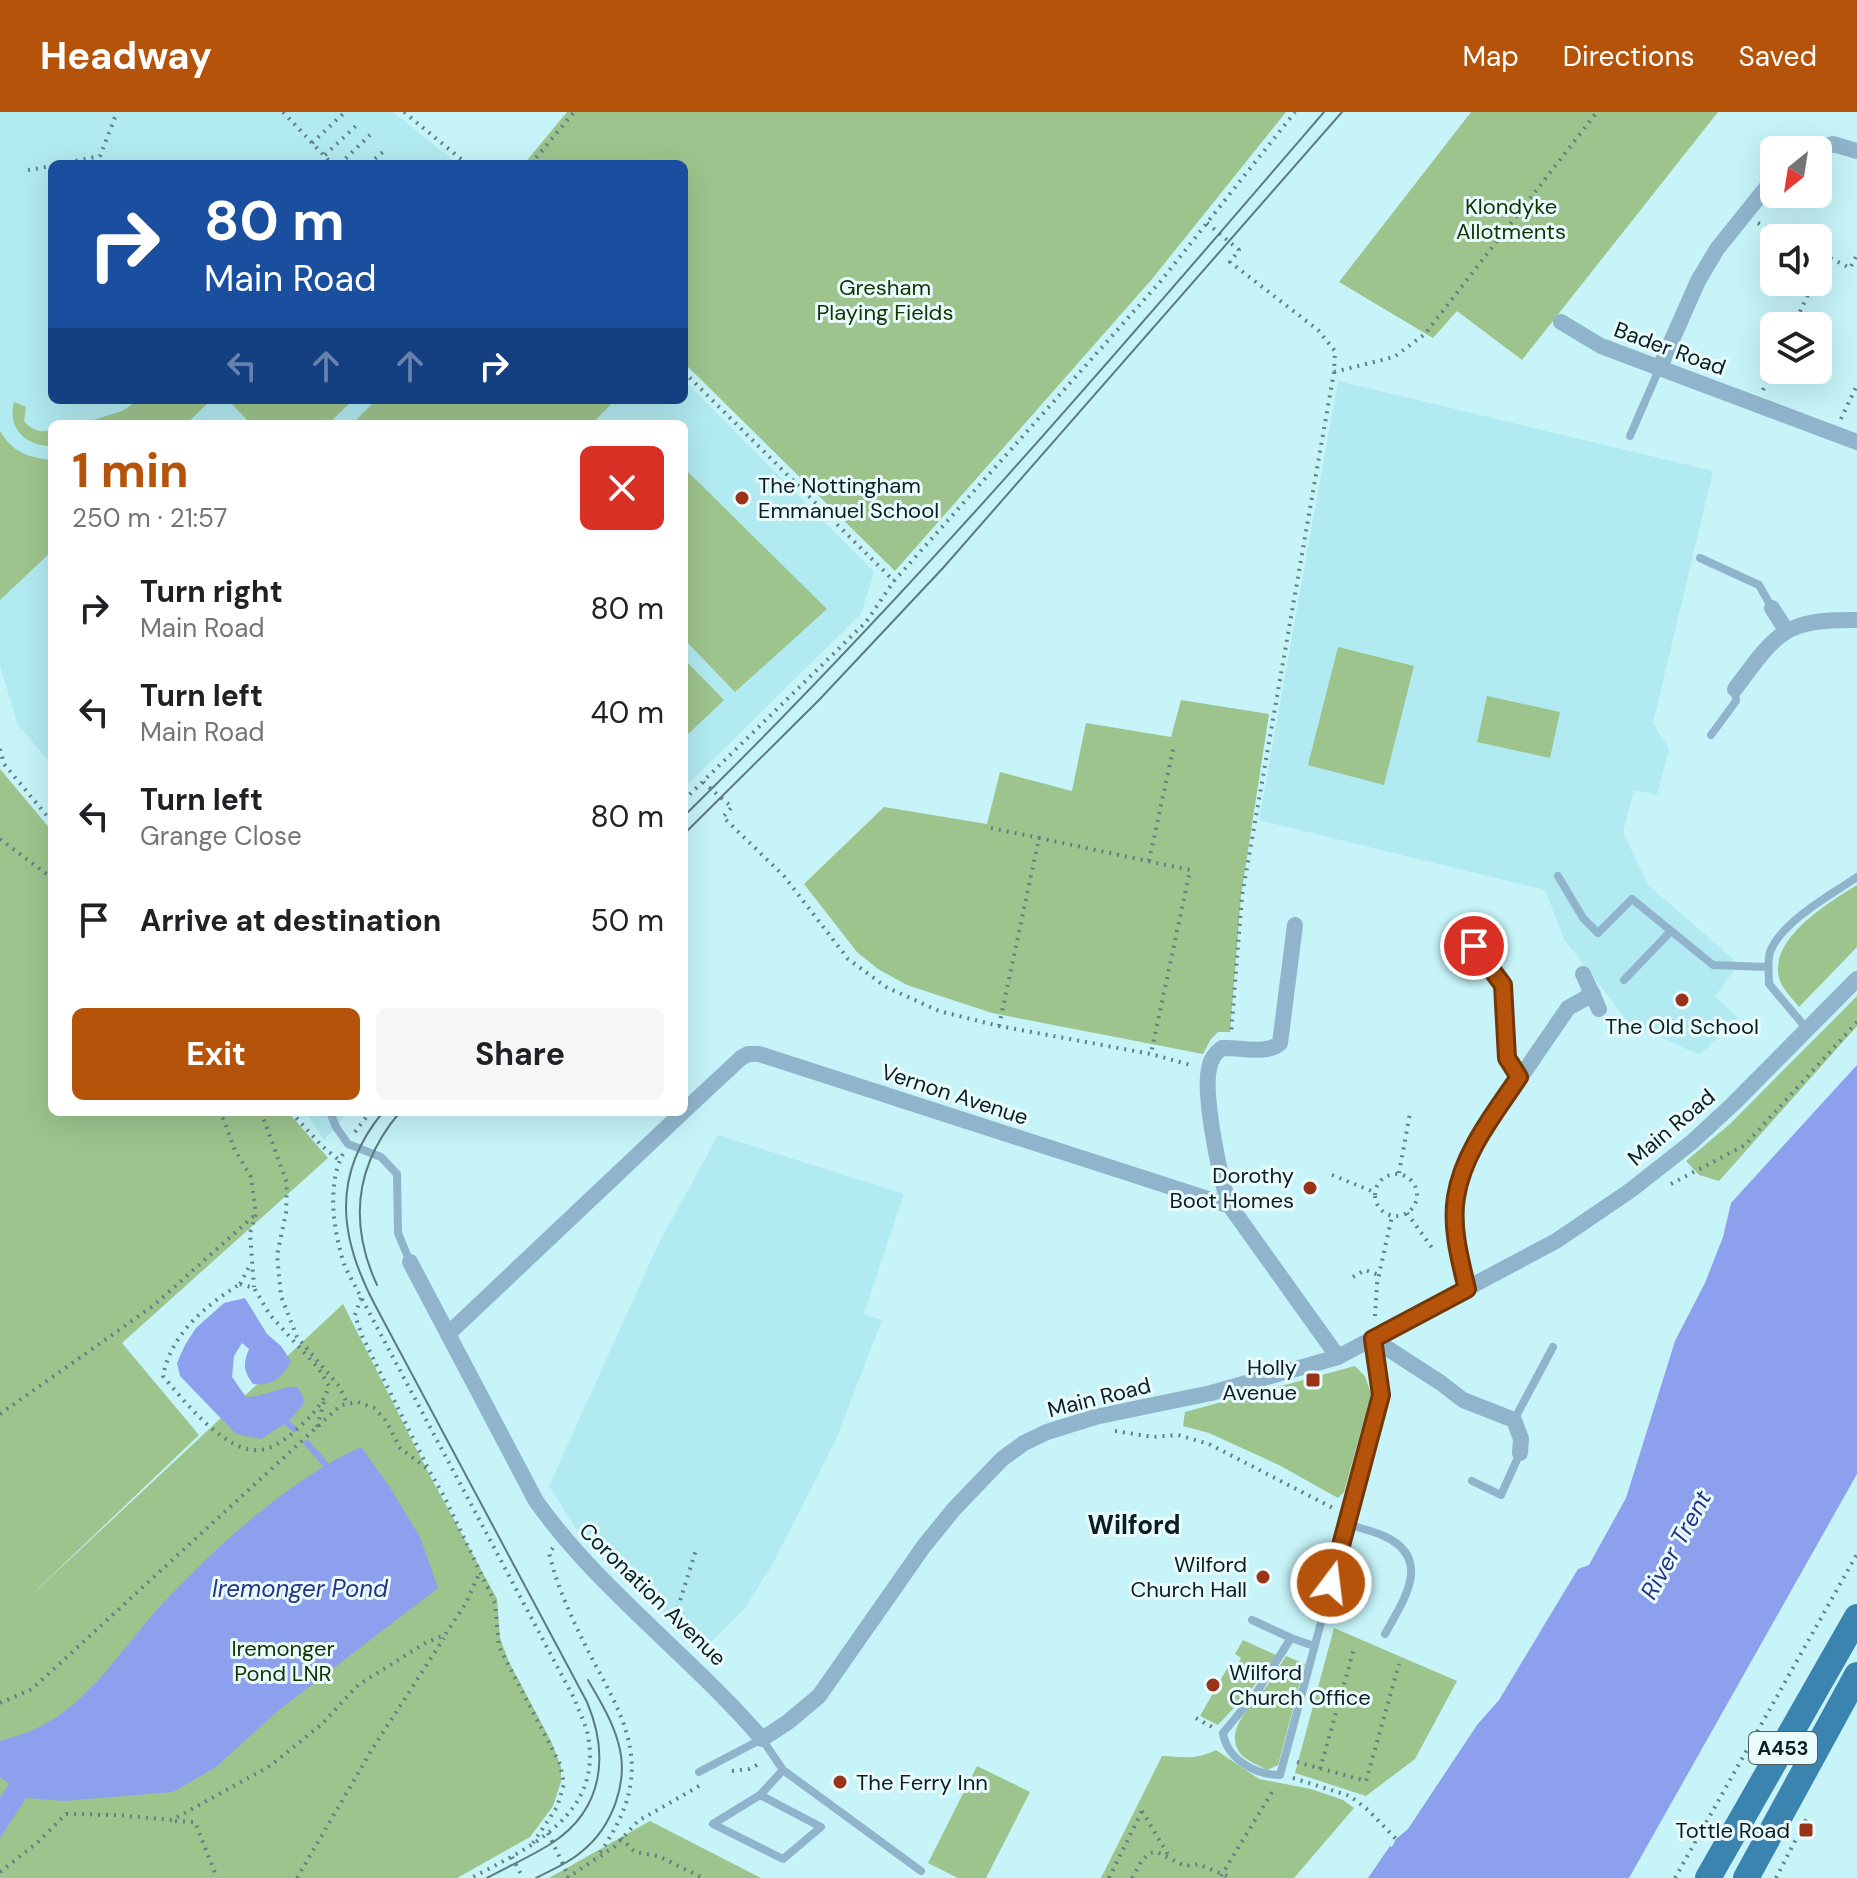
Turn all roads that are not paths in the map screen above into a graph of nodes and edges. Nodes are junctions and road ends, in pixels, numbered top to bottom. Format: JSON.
{"nodes":[{"id":1,"x":1832,"y":144,"type":"edge"},
{"id":2,"x":1857,"y":151,"type":"edge"},
{"id":3,"x":1760,"y":195,"type":"edge"},
{"id":4,"x":1561,"y":322,"type":"dead end"},
{"id":5,"x":1660,"y":367,"type":"junction"},
{"id":6,"x":1630,"y":436,"type":"dead end"},
{"id":7,"x":1857,"y":442,"type":"edge"},
{"id":8,"x":1700,"y":558,"type":"dead end"},
{"id":9,"x":1772,"y":608,"type":"joint"},
{"id":10,"x":1857,"y":620,"type":"edge"},
{"id":11,"x":1786,"y":630,"type":"junction"},
{"id":12,"x":1735,"y":689,"type":"joint"},
{"id":13,"x":1711,"y":735,"type":"dead end"},
{"id":14,"x":1558,"y":876,"type":"dead end"},
{"id":15,"x":1857,"y":877,"type":"edge"},
{"id":16,"x":1295,"y":925,"type":"dead end"},
{"id":17,"x":1463,"y":931,"type":"dead end"},
{"id":18,"x":1671,"y":931,"type":"junction"},
{"id":19,"x":1768,"y":967,"type":"junction"},
{"id":20,"x":1583,"y":974,"type":"dead end"},
{"id":21,"x":1857,"y":979,"type":"edge"},
{"id":22,"x":1624,"y":980,"type":"dead end"},
{"id":23,"x":1807,"y":1030,"type":"junction"},
{"id":24,"x":1519,"y":1077,"type":"junction"},
{"id":25,"x":688,"y":1108,"type":"edge"},
{"id":26,"x":332,"y":1116,"type":"edge"},
{"id":27,"x":680,"y":1116,"type":"edge"},
{"id":28,"x":1230,"y":1206,"type":"junction"},
{"id":29,"x":410,"y":1262,"type":"joint"},
{"id":30,"x":1467,"y":1289,"type":"junction"},
{"id":31,"x":448,"y":1334,"type":"junction"},
{"id":32,"x":1373,"y":1339,"type":"junction"},
{"id":33,"x":1553,"y":1347,"type":"dead end"},
{"id":34,"x":1338,"y":1357,"type":"junction"},
{"id":35,"x":1514,"y":1420,"type":"junction"},
{"id":36,"x":1520,"y":1453,"type":"joint"},
{"id":37,"x":1472,"y":1481,"type":"dead end"},
{"id":38,"x":1348,"y":1520,"type":"junction"},
{"id":39,"x":1323,"y":1615,"type":"joint"},
{"id":40,"x":1857,"y":1617,"type":"edge"},
{"id":41,"x":1252,"y":1620,"type":"dead end"},
{"id":42,"x":1385,"y":1634,"type":"dead end"},
{"id":43,"x":1291,"y":1638,"type":"junction"},
{"id":44,"x":1314,"y":1646,"type":"junction"},
{"id":45,"x":1857,"y":1675,"type":"edge"},
{"id":46,"x":762,"y":1739,"type":"junction"},
{"id":47,"x":783,"y":1770,"type":"junction"},
{"id":48,"x":699,"y":1772,"type":"dead end"},
{"id":49,"x":1795,"y":1788,"type":"junction"},
{"id":50,"x":760,"y":1795,"type":"junction"},
{"id":51,"x":921,"y":1871,"type":"dead end"},
{"id":52,"x":1708,"y":1878,"type":"edge"},
{"id":53,"x":1746,"y":1878,"type":"edge"},
{"id":54,"x":1763,"y":1878,"type":"edge"}],
"edges":[{"from":1,"to":2,"type":"street"},
{"from":3,"to":5,"type":"street"},
{"from":4,"to":5,"type":"street","name":"Bader Road"},
{"from":5,"to":6,"type":"lane"},
{"from":5,"to":7,"type":"street","name":"Bader Road"},
{"from":8,"to":9,"type":"lane"},
{"from":9,"to":11,"type":"street"},
{"from":10,"to":11,"type":"street"},
{"from":11,"to":12,"type":"street"},
{"from":12,"to":13,"type":"lane"},
{"from":14,"to":18,"type":"lane"},
{"from":15,"to":19,"type":"lane"},
{"from":16,"to":28,"type":"street"},
{"from":17,"to":24,"type":"street"},
{"from":18,"to":19,"type":"lane"},
{"from":18,"to":22,"type":"lane"},
{"from":19,"to":23,"type":"lane"},
{"from":20,"to":24,"type":"street"},
{"from":21,"to":23,"type":"street","name":"Main Road"},
{"from":23,"to":30,"type":"street","name":"Main Road"},
{"from":24,"to":30,"type":"street"},
{"from":25,"to":28,"type":"street","name":"Vernon Avenue"},
{"from":26,"to":29,"type":"lane"},
{"from":27,"to":31,"type":"street","name":"Vernon Avenue"},
{"from":28,"to":34,"type":"street"},
{"from":29,"to":31,"type":"street","name":"Coronation Avenue"},
{"from":30,"to":32,"type":"street","name":"Main Road"},
{"from":31,"to":46,"type":"street","name":"Coronation Avenue"},
{"from":32,"to":34,"type":"street","name":"Main Road"},
{"from":32,"to":35,"type":"street"},
{"from":32,"to":38,"type":"street"},
{"from":33,"to":35,"type":"lane"},
{"from":34,"to":46,"type":"street","name":"Main Road"},
{"from":35,"to":36,"type":"street"},
{"from":36,"to":37,"type":"lane"},
{"from":38,"to":39,"type":"street"},
{"from":38,"to":42,"type":"lane"},
{"from":39,"to":44,"type":"lane"},
{"from":40,"to":52,"type":"main road","number":"A453"},
{"from":41,"to":43,"type":"lane"},
{"from":43,"to":44,"type":"lane"},
{"from":43,"to":44,"type":"lane"},
{"from":45,"to":49,"type":"main road","number":"A453"},
{"from":46,"to":47,"type":"lane"},
{"from":46,"to":48,"type":"lane"},
{"from":47,"to":50,"type":"lane"},
{"from":47,"to":51,"type":"lane"},
{"from":49,"to":53,"type":"main road","number":"A453"},
{"from":49,"to":54,"type":"main road","number":"A453"},
{"from":50,"to":50,"type":"lane"}]}
